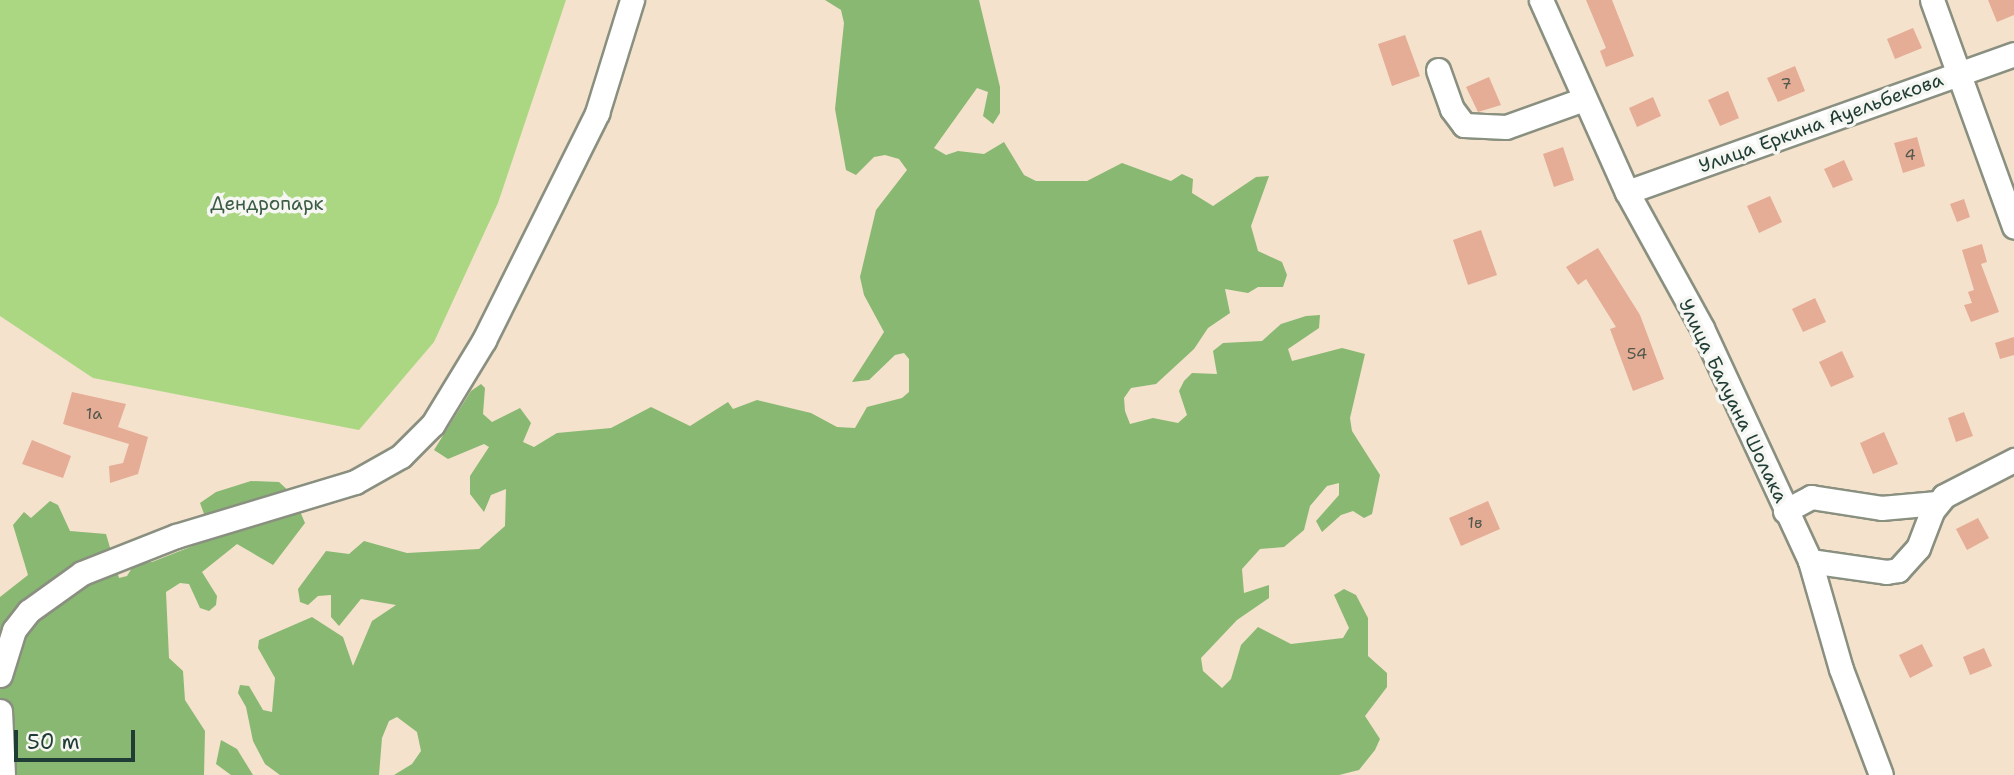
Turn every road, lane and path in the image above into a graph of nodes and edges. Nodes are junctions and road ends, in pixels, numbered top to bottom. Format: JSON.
{"nodes":[{"id":1,"x":632,"y":0,"type":"edge"},
{"id":2,"x":1541,"y":0,"type":"edge"},
{"id":3,"x":1932,"y":0,"type":"edge"},
{"id":4,"x":2014,"y":54,"type":"edge"},
{"id":5,"x":1438,"y":71,"type":"dead end"},
{"id":6,"x":1960,"y":74,"type":"junction"},
{"id":7,"x":1584,"y":99,"type":"junction"},
{"id":8,"x":1627,"y":192,"type":"junction"},
{"id":9,"x":2014,"y":227,"type":"edge"},
{"id":10,"x":2014,"y":460,"type":"edge"},
{"id":11,"x":1937,"y":502,"type":"junction"},
{"id":12,"x":1786,"y":511,"type":"junction"},
{"id":13,"x":1810,"y":561,"type":"junction"},
{"id":14,"x":0,"y":675,"type":"edge"},
{"id":15,"x":0,"y":711,"type":"edge"},
{"id":16,"x":2,"y":775,"type":"edge"},
{"id":17,"x":1881,"y":775,"type":"edge"}],
"edges":[{"from":1,"to":14,"type":"street"},
{"from":2,"to":7,"type":"street","name":"Улица Балуана Шолака"},
{"from":3,"to":6,"type":"street"},
{"from":4,"to":6,"type":"street","name":"Улица Еркина Ауельбекова"},
{"from":5,"to":7,"type":"street"},
{"from":6,"to":8,"type":"street","name":"Улица Еркина Ауельбекова"},
{"from":6,"to":9,"type":"street"},
{"from":7,"to":8,"type":"street","name":"Улица Балуана Шолака"},
{"from":8,"to":12,"type":"street","name":"Улица Балуана Шолака"},
{"from":10,"to":11,"type":"street"},
{"from":11,"to":12,"type":"street"},
{"from":11,"to":13,"type":"street"},
{"from":12,"to":13,"type":"street","name":"Улица Балуана Шолака"},
{"from":13,"to":17,"type":"street","name":"Улица Балуана Шолака"},
{"from":15,"to":16,"type":"street"}]}
